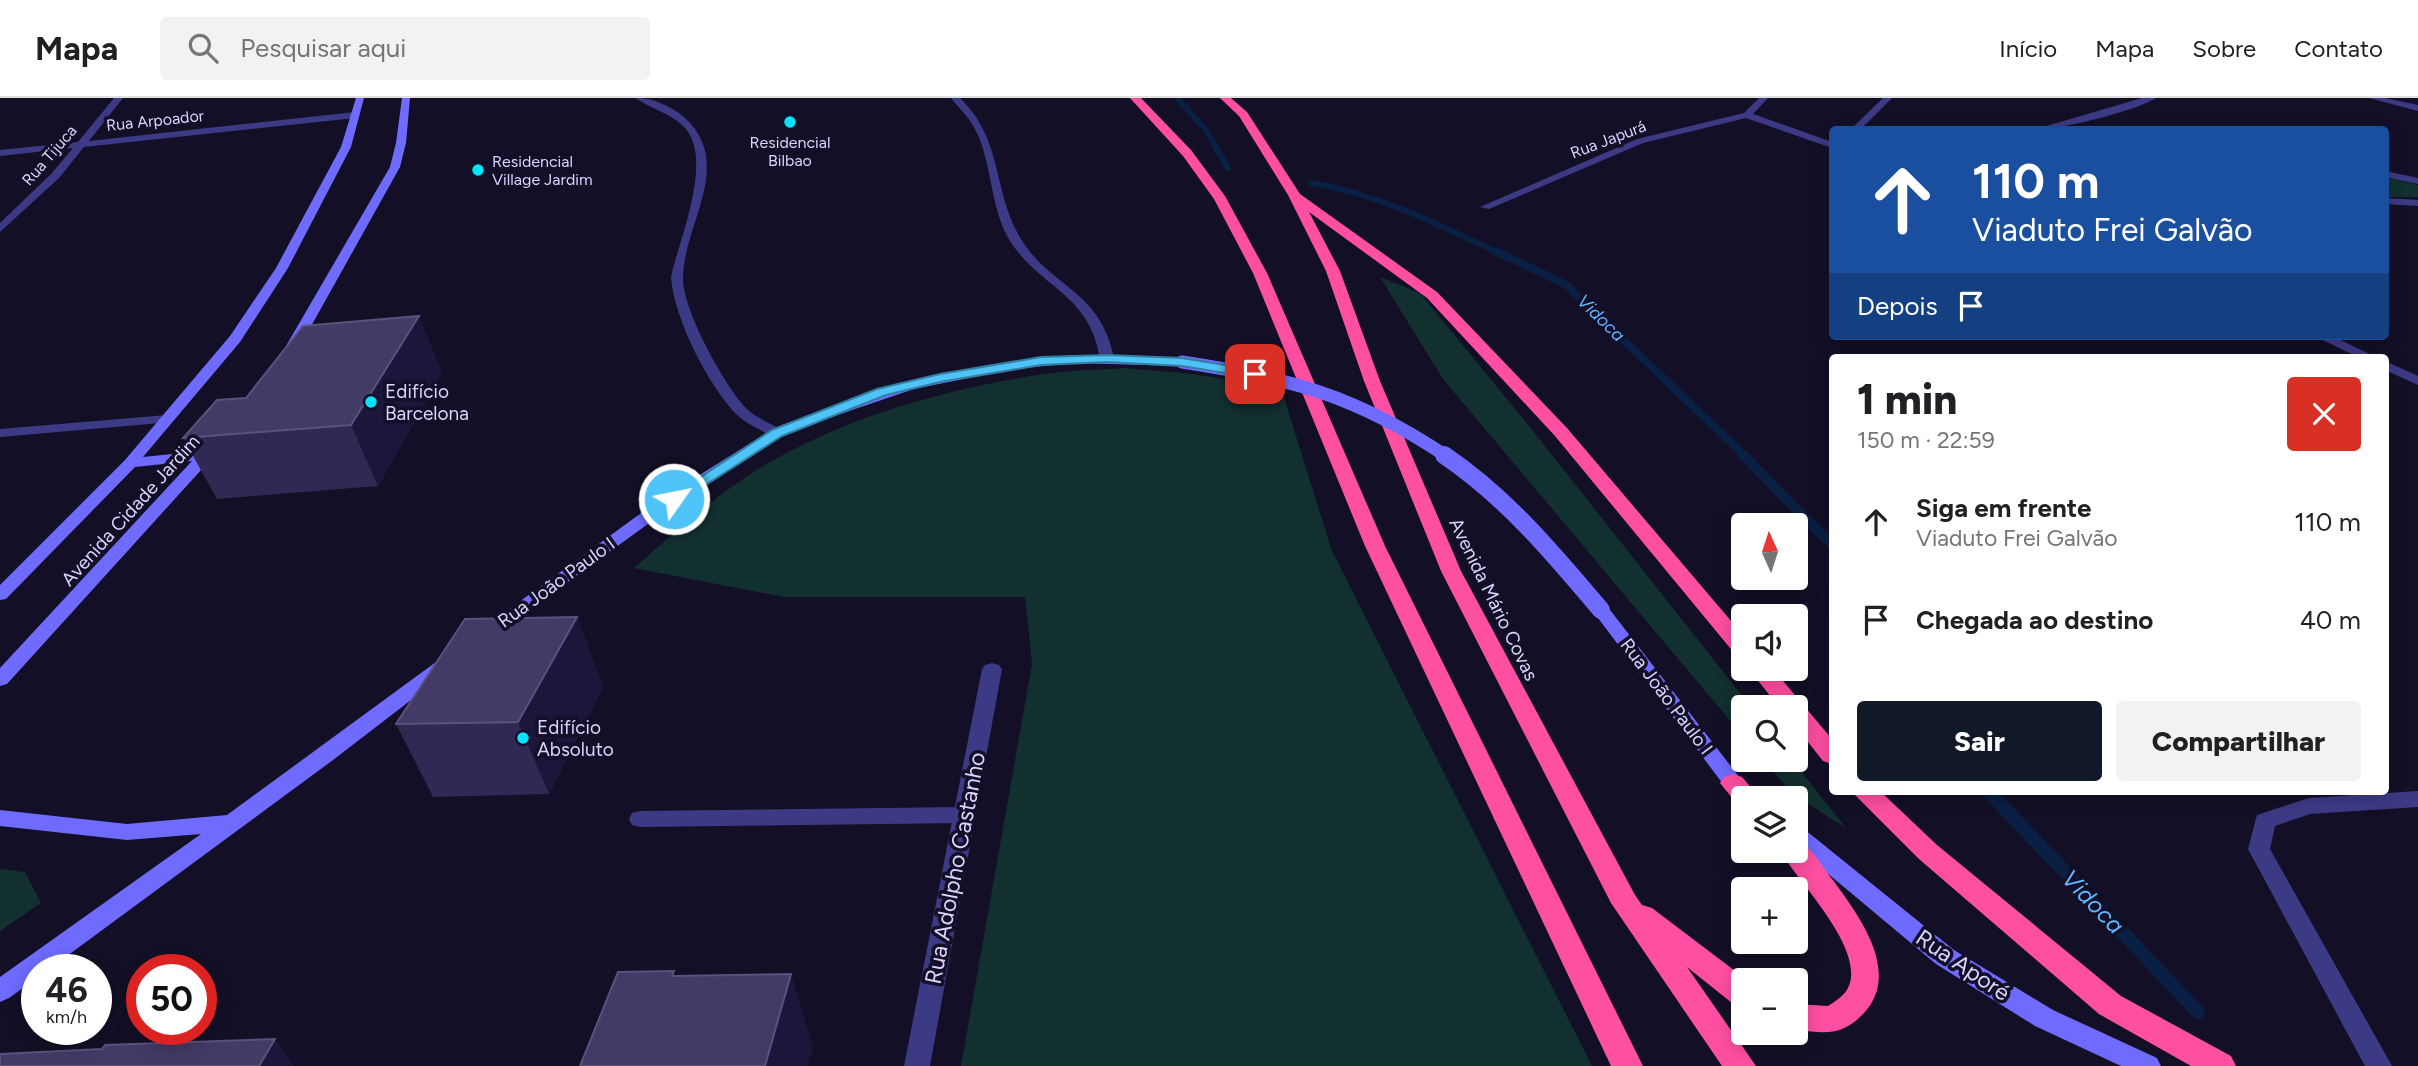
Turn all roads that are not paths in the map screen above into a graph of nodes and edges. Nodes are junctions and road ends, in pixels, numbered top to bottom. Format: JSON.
{"nodes":[{"id":1,"x":119,"y":98,"type":"edge"},
{"id":2,"x":360,"y":98,"type":"edge"},
{"id":3,"x":406,"y":98,"type":"edge"},
{"id":4,"x":640,"y":98,"type":"edge"},
{"id":5,"x":955,"y":98,"type":"edge"},
{"id":6,"x":1135,"y":98,"type":"edge"},
{"id":7,"x":1225,"y":98,"type":"edge"},
{"id":8,"x":1764,"y":98,"type":"edge"},
{"id":9,"x":1888,"y":98,"type":"edge"},
{"id":10,"x":2152,"y":98,"type":"edge"},
{"id":11,"x":2373,"y":98,"type":"edge"},
{"id":12,"x":2391,"y":98,"type":"edge"},
{"id":13,"x":2418,"y":108,"type":"edge"},
{"id":14,"x":355,"y":115,"type":"junction"},
{"id":15,"x":1747,"y":115,"type":"junction"},
{"id":16,"x":1858,"y":126,"type":"edge"},
{"id":17,"x":2055,"y":126,"type":"edge"},
{"id":18,"x":80,"y":144,"type":"junction"},
{"id":19,"x":1829,"y":144,"type":"edge"},
{"id":20,"x":0,"y":153,"type":"edge"},
{"id":21,"x":2389,"y":175,"type":"edge"},
{"id":22,"x":2418,"y":181,"type":"edge"},
{"id":23,"x":1294,"y":195,"type":"junction"},
{"id":24,"x":2389,"y":201,"type":"edge"},
{"id":25,"x":2418,"y":203,"type":"edge"},
{"id":26,"x":1485,"y":207,"type":"dead end"},
{"id":27,"x":0,"y":229,"type":"edge"},
{"id":28,"x":2330,"y":340,"type":"edge"},
{"id":29,"x":287,"y":353,"type":"edge"},
{"id":30,"x":2362,"y":354,"type":"edge"},
{"id":31,"x":1107,"y":358,"type":"junction"},
{"id":32,"x":2389,"y":367,"type":"edge"},
{"id":33,"x":2418,"y":381,"type":"edge"},
{"id":34,"x":167,"y":419,"type":"junction"},
{"id":35,"x":0,"y":433,"type":"edge"},
{"id":36,"x":777,"y":433,"type":"junction"},
{"id":37,"x":223,"y":435,"type":"edge"},
{"id":38,"x":207,"y":455,"type":"junction"},
{"id":39,"x":130,"y":463,"type":"junction"},
{"id":40,"x":0,"y":594,"type":"edge"},
{"id":41,"x":1731,"y":635,"type":"edge"},
{"id":42,"x":992,"y":669,"type":"dead end"},
{"id":43,"x":0,"y":680,"type":"edge"},
{"id":44,"x":1770,"y":681,"type":"edge"},
{"id":45,"x":1782,"y":695,"type":"edge"},
{"id":46,"x":1808,"y":726,"type":"edge"},
{"id":47,"x":1829,"y":751,"type":"edge"},
{"id":48,"x":1739,"y":786,"type":"edge"},
{"id":49,"x":1868,"y":795,"type":"edge"},
{"id":50,"x":2418,"y":799,"type":"edge"},
{"id":51,"x":964,"y":815,"type":"junction"},
{"id":52,"x":0,"y":818,"type":"edge"},
{"id":53,"x":640,"y":819,"type":"dead end"},
{"id":54,"x":233,"y":822,"type":"junction"},
{"id":55,"x":1808,"y":845,"type":"edge"},
{"id":56,"x":1804,"y":863,"type":"edge"},
{"id":57,"x":1625,"y":903,"type":"junction"},
{"id":58,"x":1731,"y":985,"type":"edge"},
{"id":59,"x":0,"y":991,"type":"edge"},
{"id":60,"x":1808,"y":1018,"type":"edge"},
{"id":61,"x":1626,"y":1064,"type":"edge"},
{"id":62,"x":917,"y":1066,"type":"edge"},
{"id":63,"x":1740,"y":1066,"type":"edge"},
{"id":64,"x":2148,"y":1066,"type":"edge"},
{"id":65,"x":2220,"y":1066,"type":"edge"},
{"id":66,"x":2379,"y":1066,"type":"edge"}],
"edges":[{"from":1,"to":18,"type":"street","name":"Rua Tijuca"},
{"from":2,"to":14,"type":"main road","name":"Avenida Cidade Jardim"},
{"from":3,"to":29,"type":"main road"},
{"from":4,"to":36,"type":"street"},
{"from":5,"to":31,"type":"street"},
{"from":6,"to":61,"type":"highway"},
{"from":7,"to":23,"type":"highway","name":"Avenida Mário Covas"},
{"from":8,"to":15,"type":"street"},
{"from":9,"to":16,"type":"street"},
{"from":10,"to":17,"type":"street"},
{"from":11,"to":13,"type":"street"},
{"from":12,"to":13,"type":"street"},
{"from":14,"to":18,"type":"street","name":"Rua Arpoador"},
{"from":14,"to":34,"type":"main road","name":"Avenida Cidade Jardim"},
{"from":15,"to":19,"type":"street"},
{"from":15,"to":26,"type":"street","name":"Rua Japurá"},
{"from":18,"to":20,"type":"street","name":"Rua Arpoador"},
{"from":18,"to":27,"type":"street","name":"Rua Tijuca"},
{"from":21,"to":22,"type":"street"},
{"from":23,"to":41,"type":"highway"},
{"from":23,"to":57,"type":"highway","name":"Avenida Mário Covas"},
{"from":24,"to":25,"type":"street"},
{"from":28,"to":30,"type":"street"},
{"from":31,"to":36,"type":"main road","name":"Rua João Paulo I"},
{"from":31,"to":48,"type":"main road","name":"Rua João Paulo I","bridge":true},
{"from":32,"to":33,"type":"street"},
{"from":34,"to":35,"type":"street"},
{"from":34,"to":39,"type":"main road","name":"Avenida Cidade Jardim"},
{"from":36,"to":54,"type":"main road","name":"Rua João Paulo I"},
{"from":37,"to":38,"type":"main road","name":"Avenida Cidade Jardim"},
{"from":38,"to":39,"type":"main road"},
{"from":38,"to":43,"type":"main road","name":"Avenida Cidade Jardim"},
{"from":39,"to":40,"type":"main road","name":"Avenida Cidade Jardim"},
{"from":42,"to":51,"type":"street","name":"Rua Adolpho Castanho"},
{"from":44,"to":45,"type":"highway"},
{"from":46,"to":47,"type":"highway"},
{"from":49,"to":65,"type":"highway"},
{"from":50,"to":66,"type":"street"},
{"from":51,"to":53,"type":"street"},
{"from":51,"to":62,"type":"street","name":"Rua Adolpho Castanho"},
{"from":52,"to":54,"type":"main road"},
{"from":54,"to":59,"type":"main road","name":"Rua João Paulo I"},
{"from":55,"to":64,"type":"main road","name":"Rua Aporé"},
{"from":56,"to":60,"type":"highway"},
{"from":57,"to":58,"type":"highway"},
{"from":57,"to":63,"type":"highway","name":"Avenida Mário Covas"}]}
